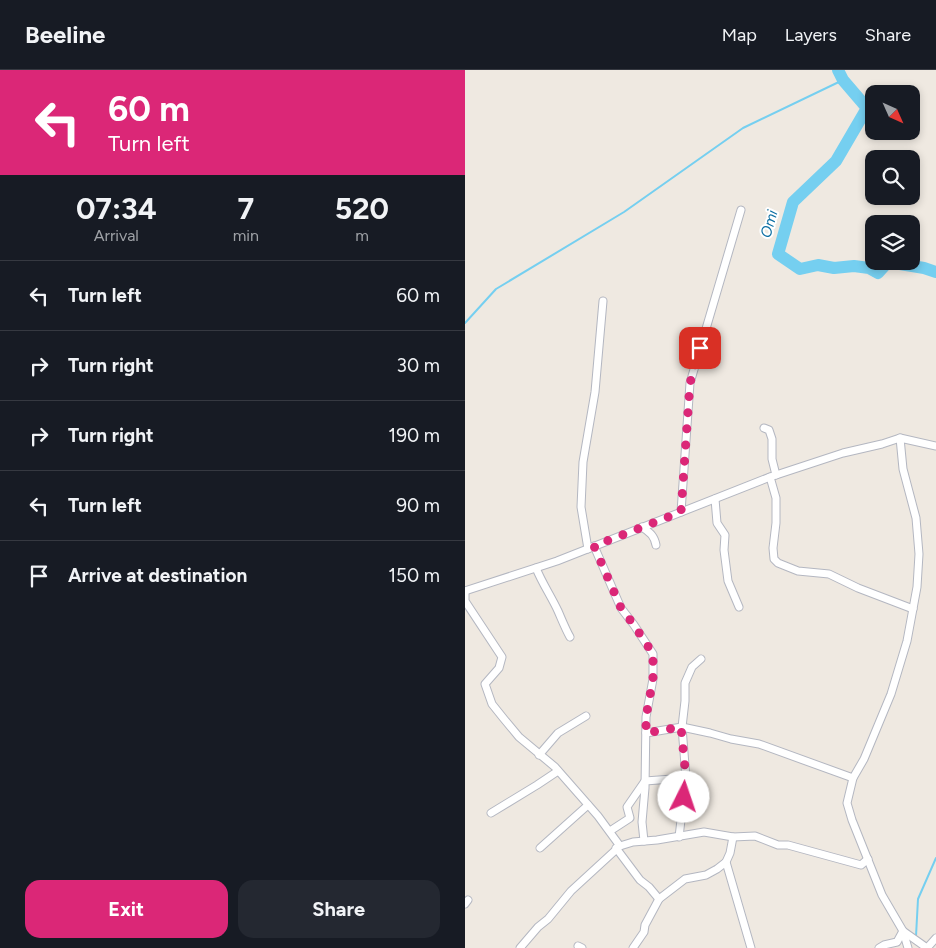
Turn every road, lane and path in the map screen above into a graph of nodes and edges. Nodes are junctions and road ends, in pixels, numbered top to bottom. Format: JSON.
{"nodes":[{"id":1,"x":741,"y":210,"type":"dead end"},
{"id":2,"x":603,"y":301,"type":"dead end"},
{"id":3,"x":764,"y":428,"type":"dead end"},
{"id":4,"x":900,"y":438,"type":"junction"},
{"id":5,"x":936,"y":446,"type":"edge"},
{"id":6,"x":773,"y":476,"type":"junction"},
{"id":7,"x":715,"y":499,"type":"junction"},
{"id":8,"x":681,"y":512,"type":"junction"},
{"id":9,"x":642,"y":527,"type":"junction"},
{"id":10,"x":656,"y":545,"type":"dead end"},
{"id":11,"x":591,"y":547,"type":"junction"},
{"id":12,"x":536,"y":568,"type":"junction"},
{"id":13,"x":465,"y":591,"type":"edge"},
{"id":14,"x":739,"y":606,"type":"dead end"},
{"id":15,"x":913,"y":608,"type":"junction"},
{"id":16,"x":570,"y":637,"type":"dead end"},
{"id":17,"x":701,"y":659,"type":"dead end"},
{"id":18,"x":586,"y":716,"type":"dead end"},
{"id":19,"x":681,"y":727,"type":"junction"},
{"id":20,"x":646,"y":733,"type":"junction"},
{"id":21,"x":539,"y":755,"type":"junction"},
{"id":22,"x":558,"y":771,"type":"junction"},
{"id":23,"x":686,"y":778,"type":"junction"},
{"id":24,"x":853,"y":778,"type":"junction"},
{"id":25,"x":645,"y":781,"type":"junction"},
{"id":26,"x":587,"y":805,"type":"junction"},
{"id":27,"x":491,"y":813,"type":"dead end"},
{"id":28,"x":610,"y":831,"type":"junction"},
{"id":29,"x":679,"y":837,"type":"junction"},
{"id":30,"x":733,"y":837,"type":"junction"},
{"id":31,"x":644,"y":841,"type":"junction"},
{"id":32,"x":618,"y":847,"type":"junction"},
{"id":33,"x":539,"y":848,"type":"dead end"},
{"id":34,"x":868,"y":859,"type":"junction"},
{"id":35,"x":726,"y":862,"type":"junction"},
{"id":36,"x":659,"y":899,"type":"junction"},
{"id":37,"x":903,"y":931,"type":"junction"},
{"id":38,"x":936,"y":938,"type":"edge"},
{"id":39,"x":520,"y":948,"type":"edge"},
{"id":40,"x":633,"y":948,"type":"edge"},
{"id":41,"x":751,"y":948,"type":"edge"},
{"id":42,"x":879,"y":948,"type":"edge"},
{"id":43,"x":908,"y":948,"type":"edge"},
{"id":44,"x":927,"y":948,"type":"edge"}],
"edges":[{"from":1,"to":8,"type":"street"},
{"from":2,"to":11,"type":"street"},
{"from":3,"to":6,"type":"street"},
{"from":4,"to":5,"type":"street"},
{"from":4,"to":6,"type":"street"},
{"from":4,"to":15,"type":"street"},
{"from":6,"to":7,"type":"street"},
{"from":6,"to":15,"type":"street"},
{"from":7,"to":8,"type":"street"},
{"from":7,"to":14,"type":"street"},
{"from":8,"to":9,"type":"street"},
{"from":9,"to":10,"type":"street"},
{"from":9,"to":11,"type":"street"},
{"from":11,"to":12,"type":"street"},
{"from":11,"to":20,"type":"street"},
{"from":12,"to":13,"type":"street"},
{"from":12,"to":16,"type":"street"},
{"from":13,"to":21,"type":"street"},
{"from":15,"to":24,"type":"street"},
{"from":17,"to":19,"type":"street"},
{"from":18,"to":21,"type":"street"},
{"from":19,"to":20,"type":"street"},
{"from":19,"to":23,"type":"street"},
{"from":19,"to":24,"type":"street"},
{"from":20,"to":25,"type":"street"},
{"from":21,"to":22,"type":"street"},
{"from":22,"to":26,"type":"street"},
{"from":22,"to":27,"type":"street"},
{"from":23,"to":25,"type":"street"},
{"from":23,"to":29,"type":"street"},
{"from":24,"to":34,"type":"street"},
{"from":25,"to":28,"type":"street"},
{"from":25,"to":31,"type":"street"},
{"from":26,"to":28,"type":"street"},
{"from":26,"to":33,"type":"street"},
{"from":28,"to":32,"type":"street"},
{"from":29,"to":30,"type":"street"},
{"from":29,"to":31,"type":"street"},
{"from":30,"to":34,"type":"street"},
{"from":30,"to":35,"type":"street"},
{"from":31,"to":32,"type":"street"},
{"from":32,"to":36,"type":"street"},
{"from":32,"to":39,"type":"street"},
{"from":34,"to":37,"type":"street"},
{"from":35,"to":36,"type":"street"},
{"from":35,"to":41,"type":"street"},
{"from":36,"to":40,"type":"street"},
{"from":37,"to":42,"type":"street"},
{"from":37,"to":43,"type":"street"},
{"from":37,"to":44,"type":"street"},
{"from":38,"to":44,"type":"street"}]}
